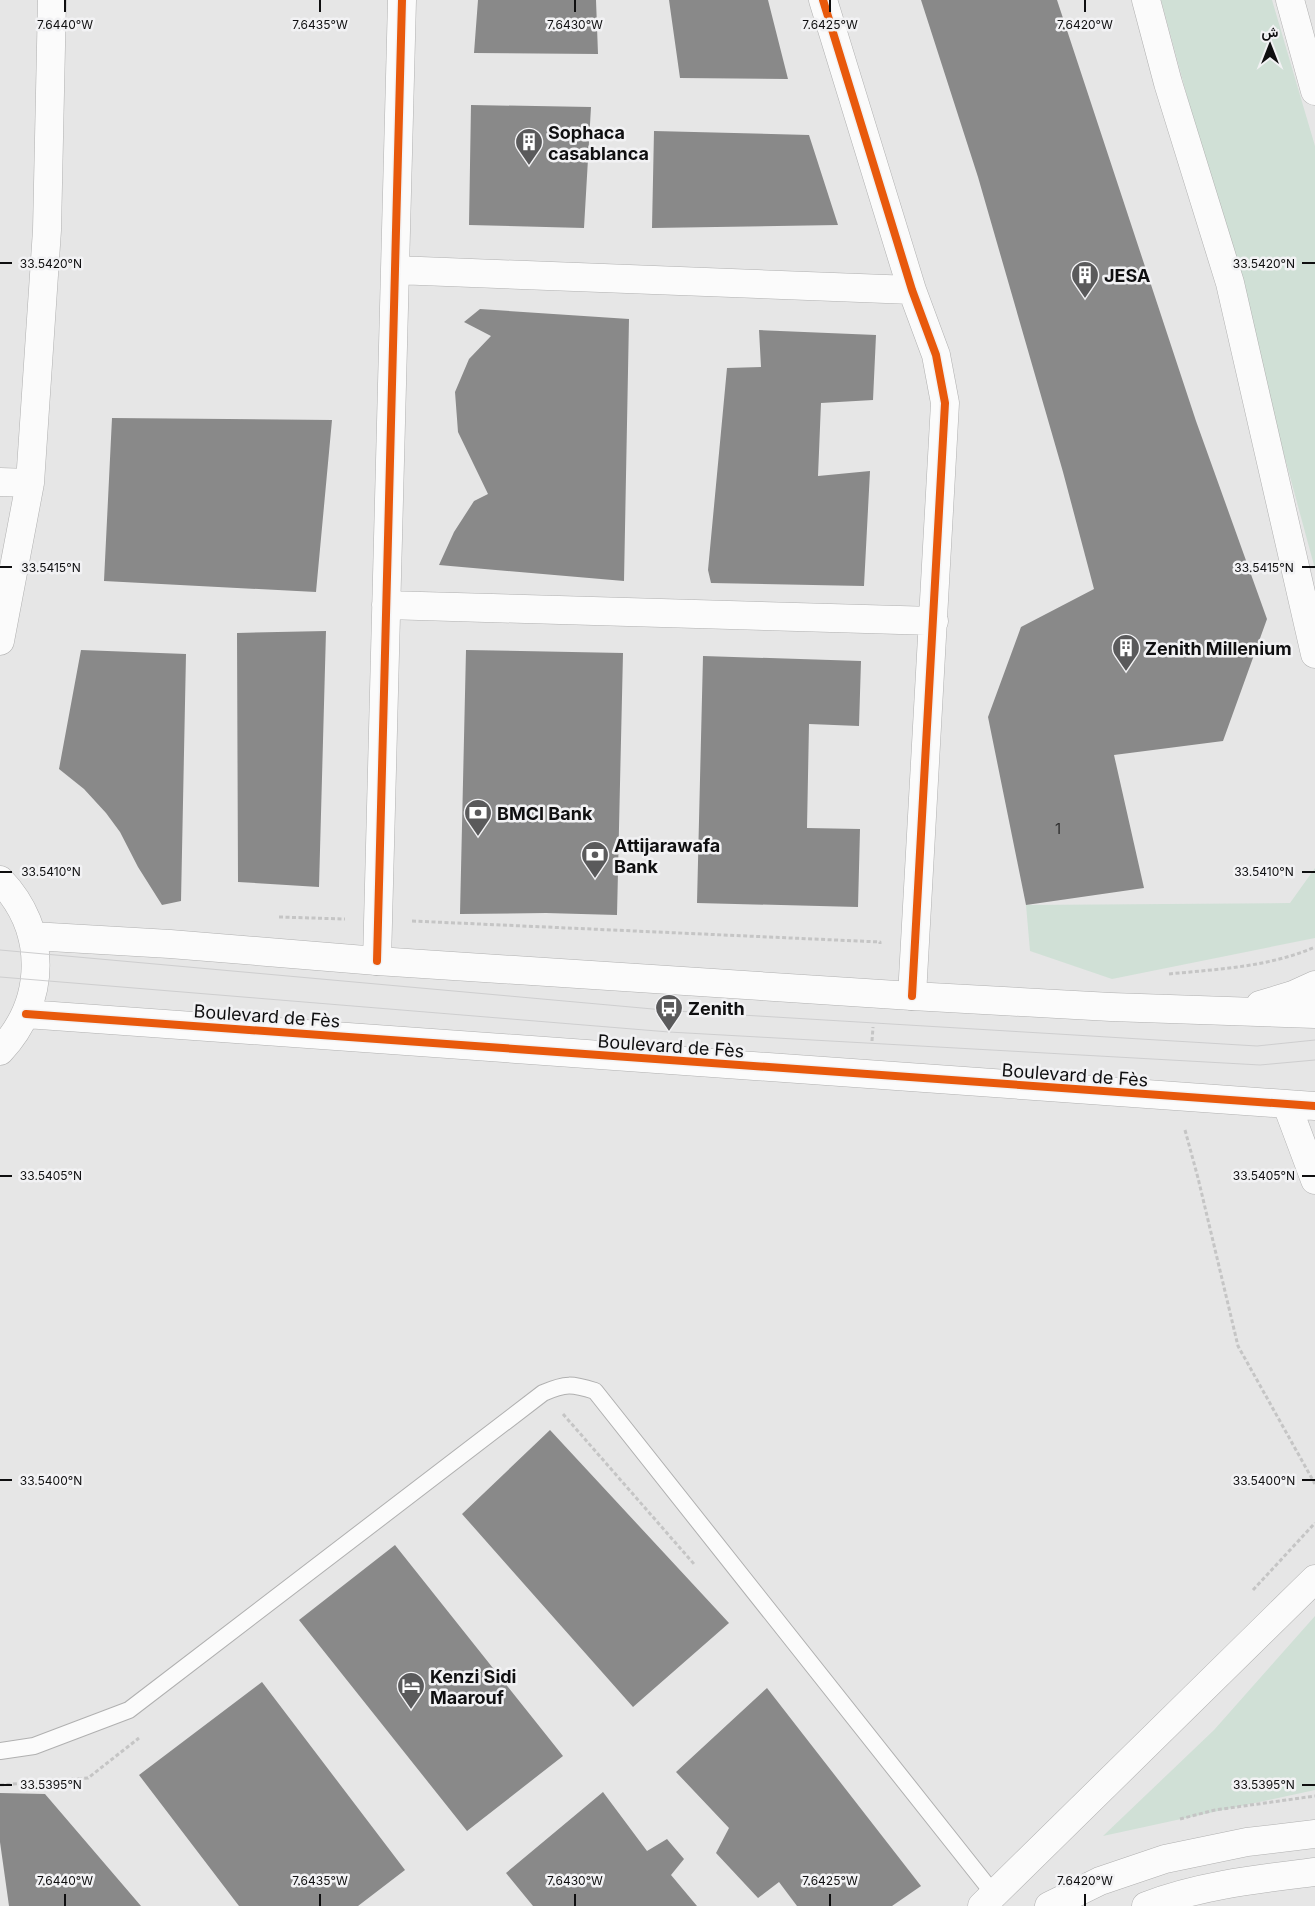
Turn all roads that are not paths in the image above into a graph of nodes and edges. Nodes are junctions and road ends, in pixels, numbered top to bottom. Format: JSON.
{"nodes":[{"id":1,"x":52,"y":0,"type":"edge"},
{"id":2,"x":402,"y":0,"type":"edge"},
{"id":3,"x":823,"y":0,"type":"edge"},
{"id":4,"x":1146,"y":0,"type":"edge"},
{"id":5,"x":1290,"y":0,"type":"edge"},
{"id":6,"x":1315,"y":91,"type":"edge"},
{"id":7,"x":395,"y":270,"type":"junction"},
{"id":8,"x":912,"y":290,"type":"junction"},
{"id":9,"x":0,"y":482,"type":"edge"},
{"id":10,"x":30,"y":484,"type":"junction"},
{"id":11,"x":386,"y":605,"type":"junction"},
{"id":12,"x":934,"y":621,"type":"junction"},
{"id":13,"x":0,"y":641,"type":"edge"},
{"id":14,"x":1315,"y":654,"type":"edge"},
{"id":15,"x":0,"y":880,"type":"edge"},
{"id":16,"x":32,"y":936,"type":"junction"},
{"id":17,"x":377,"y":961,"type":"junction"},
{"id":18,"x":1315,"y":985,"type":"edge"},
{"id":19,"x":912,"y":996,"type":"junction"},
{"id":20,"x":1240,"y":1011,"type":"junction"},
{"id":21,"x":26,"y":1014,"type":"junction"},
{"id":22,"x":1315,"y":1014,"type":"edge"},
{"id":23,"x":0,"y":1051,"type":"edge"},
{"id":24,"x":1287,"y":1105,"type":"junction"},
{"id":25,"x":1315,"y":1106,"type":"edge"},
{"id":26,"x":1315,"y":1180,"type":"edge"},
{"id":27,"x":1315,"y":1579,"type":"edge"},
{"id":28,"x":0,"y":1751,"type":"edge"},
{"id":29,"x":1315,"y":1834,"type":"edge"},
{"id":30,"x":1315,"y":1872,"type":"edge"},
{"id":31,"x":988,"y":1900,"type":"edge"},
{"id":32,"x":1049,"y":1906,"type":"edge"},
{"id":33,"x":1146,"y":1906,"type":"edge"}],
"edges":[{"from":1,"to":10,"type":"street"},
{"from":2,"to":7,"type":"street"},
{"from":3,"to":8,"type":"street"},
{"from":4,"to":14,"type":"street"},
{"from":5,"to":6,"type":"street"},
{"from":7,"to":8,"type":"street"},
{"from":7,"to":11,"type":"street"},
{"from":8,"to":12,"type":"street"},
{"from":9,"to":10,"type":"street"},
{"from":10,"to":13,"type":"street"},
{"from":11,"to":12,"type":"street"},
{"from":11,"to":17,"type":"street"},
{"from":12,"to":19,"type":"street"},
{"from":15,"to":16,"type":"street"},
{"from":16,"to":17,"type":"street"},
{"from":16,"to":21,"type":"street"},
{"from":17,"to":19,"type":"street"},
{"from":18,"to":20,"type":"street"},
{"from":19,"to":20,"type":"street"},
{"from":20,"to":22,"type":"street"},
{"from":21,"to":23,"type":"street"},
{"from":21,"to":24,"type":"street","name":"Boulevard de Fès"},
{"from":24,"to":25,"type":"street","name":"Boulevard de Fès"},
{"from":24,"to":26,"type":"street"},
{"from":27,"to":31,"type":"street"},
{"from":28,"to":31,"type":"lane"},
{"from":29,"to":32,"type":"street"},
{"from":30,"to":33,"type":"street"}]}
